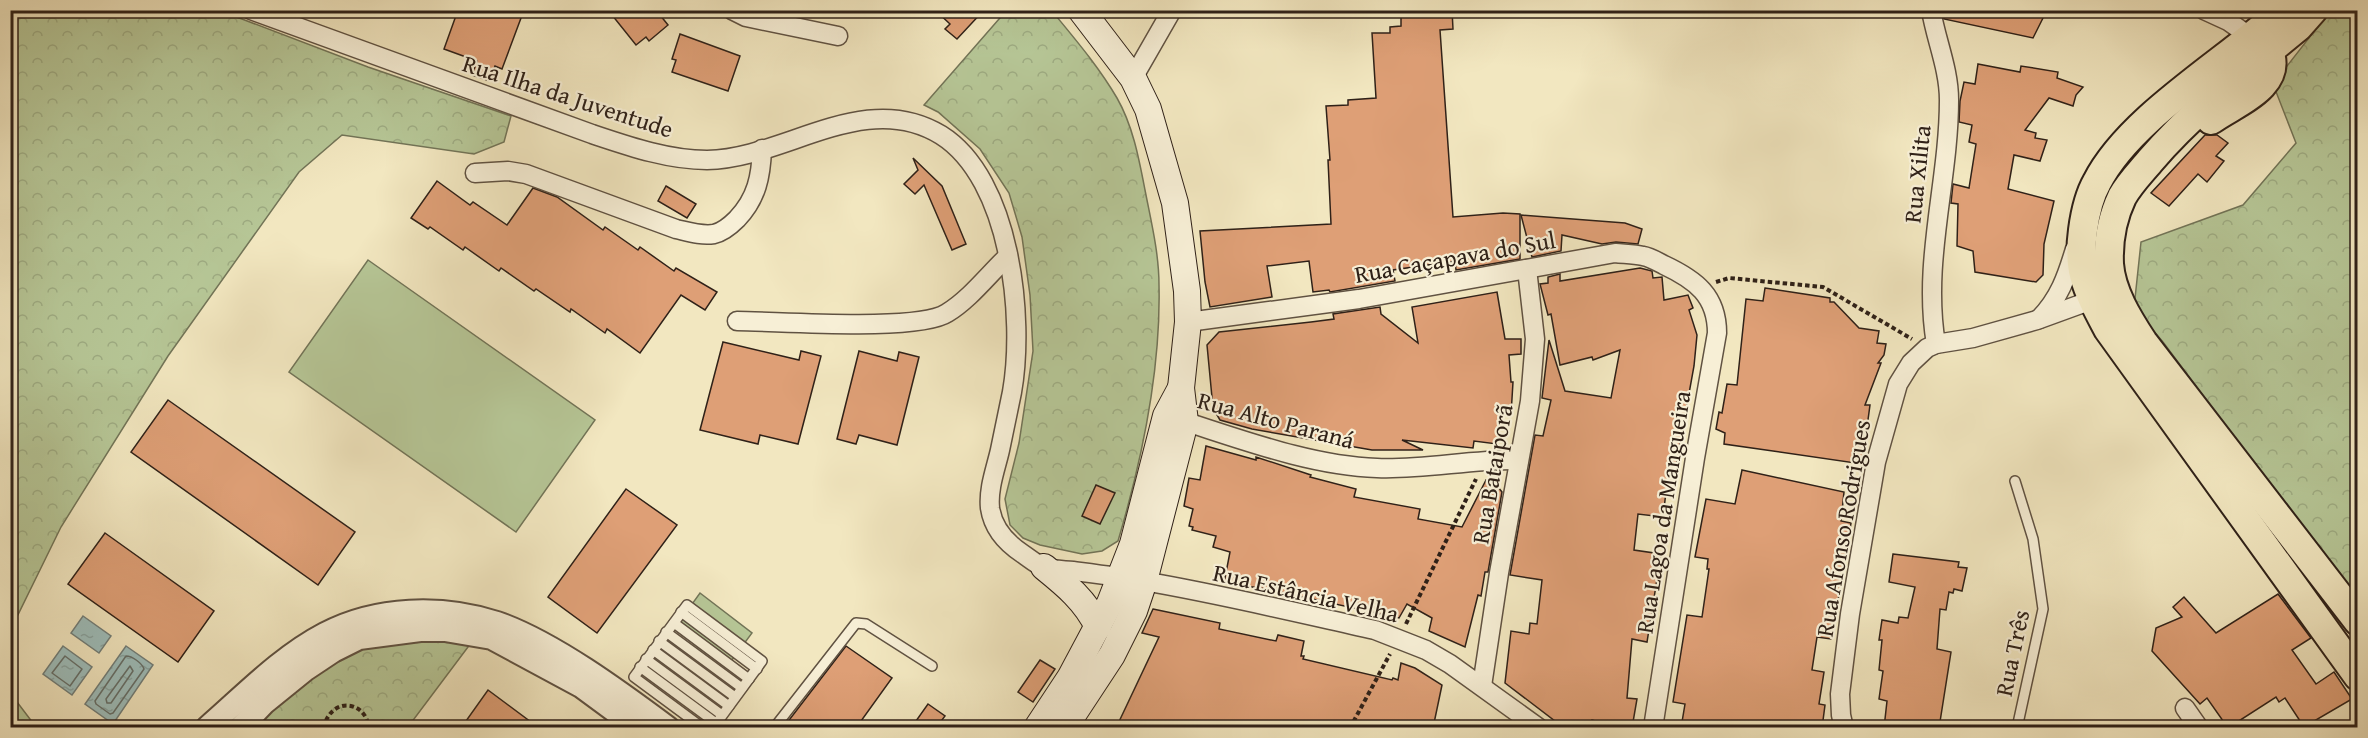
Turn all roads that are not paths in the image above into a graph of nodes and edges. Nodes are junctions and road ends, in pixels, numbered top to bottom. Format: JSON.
{"nodes":[{"id":1,"x":732,"y":10,"type":"edge"},
{"id":2,"x":1081,"y":10,"type":"edge"},
{"id":3,"x":1173,"y":10,"type":"edge"},
{"id":4,"x":1931,"y":10,"type":"edge"},
{"id":5,"x":2204,"y":10,"type":"edge"},
{"id":6,"x":2283,"y":10,"type":"edge"},
{"id":7,"x":2313,"y":10,"type":"edge"},
{"id":8,"x":254,"y":11,"type":"edge"},
{"id":9,"x":838,"y":36,"type":"dead end"},
{"id":10,"x":2260,"y":44,"type":"junction"},
{"id":11,"x":1133,"y":78,"type":"junction"},
{"id":12,"x":762,"y":149,"type":"junction"},
{"id":13,"x":475,"y":172,"type":"dead end"},
{"id":14,"x":2085,"y":217,"type":"junction"},
{"id":15,"x":1008,"y":256,"type":"junction"},
{"id":16,"x":1527,"y":269,"type":"junction"},
{"id":17,"x":2104,"y":295,"type":"junction"},
{"id":18,"x":1712,"y":305,"type":"joint"},
{"id":19,"x":2037,"y":320,"type":"junction"},
{"id":20,"x":737,"y":321,"type":"dead end"},
{"id":21,"x":1188,"y":322,"type":"junction"},
{"id":22,"x":1932,"y":346,"type":"junction"},
{"id":23,"x":1176,"y":419,"type":"junction"},
{"id":24,"x":1519,"y":460,"type":"junction"},
{"id":25,"x":2015,"y":481,"type":"dead end"},
{"id":26,"x":1044,"y":567,"type":"junction"},
{"id":27,"x":1132,"y":579,"type":"junction"},
{"id":28,"x":2358,"y":621,"type":"edge"},
{"id":29,"x":674,"y":623,"type":"junction"},
{"id":30,"x":1098,"y":627,"type":"junction"},
{"id":31,"x":666,"y":632,"type":"junction"},
{"id":32,"x":660,"y":641,"type":"junction"},
{"id":33,"x":653,"y":650,"type":"junction"},
{"id":34,"x":643,"y":663,"type":"junction"},
{"id":35,"x":932,"y":666,"type":"dead end"},
{"id":36,"x":2358,"y":675,"type":"edge"},
{"id":37,"x":749,"y":679,"type":"junction"},
{"id":38,"x":1482,"y":686,"type":"junction"},
{"id":39,"x":742,"y":688,"type":"junction"},
{"id":40,"x":732,"y":701,"type":"junction"},
{"id":41,"x":2185,"y":708,"type":"dead end"},
{"id":42,"x":722,"y":715,"type":"junction"},
{"id":43,"x":668,"y":719,"type":"edge"},
{"id":44,"x":714,"y":725,"type":"edge"},
{"id":45,"x":207,"y":728,"type":"edge"},
{"id":46,"x":240,"y":728,"type":"edge"},
{"id":47,"x":638,"y":728,"type":"edge"},
{"id":48,"x":703,"y":728,"type":"edge"},
{"id":49,"x":774,"y":728,"type":"edge"},
{"id":50,"x":1037,"y":728,"type":"edge"},
{"id":51,"x":1064,"y":728,"type":"edge"},
{"id":52,"x":1539,"y":728,"type":"edge"},
{"id":53,"x":1653,"y":728,"type":"edge"},
{"id":54,"x":1844,"y":728,"type":"edge"},
{"id":55,"x":2017,"y":728,"type":"edge"},
{"id":56,"x":2199,"y":728,"type":"edge"}],
"edges":[{"from":1,"to":9,"type":"street"},
{"from":2,"to":11,"type":"main road"},
{"from":3,"to":11,"type":"street"},
{"from":4,"to":22,"type":"street","name":"Rua Xilita"},
{"from":5,"to":10,"type":"street"},
{"from":6,"to":10,"type":"main road"},
{"from":7,"to":10,"type":"main road"},
{"from":8,"to":12,"type":"street","name":"Rua Ilha da Juventude"},
{"from":10,"to":14,"type":"main road"},
{"from":10,"to":17,"type":"main road"},
{"from":11,"to":21,"type":"main road"},
{"from":12,"to":13,"type":"street"},
{"from":12,"to":15,"type":"street","name":"Rua Ilha da Juventude"},
{"from":14,"to":17,"type":"main road"},
{"from":14,"to":19,"type":"street"},
{"from":15,"to":20,"type":"street"},
{"from":15,"to":26,"type":"street","name":"Rua Ilha da Juventude"},
{"from":16,"to":18,"type":"street","name":"Rua Caçapava do Sul"},
{"from":16,"to":21,"type":"street","name":"Rua Caçapava do Sul"},
{"from":16,"to":24,"type":"street","name":"Rua Bataiporã"},
{"from":17,"to":19,"type":"street"},
{"from":17,"to":28,"type":"main road"},
{"from":17,"to":36,"type":"main road"},
{"from":18,"to":53,"type":"street","name":"Rua Lagoa da Mangueira"},
{"from":19,"to":22,"type":"street"},
{"from":21,"to":23,"type":"main road"},
{"from":22,"to":54,"type":"street","name":"Rua Afonso Rodrigues"},
{"from":23,"to":24,"type":"street","name":"Rua Alto Paraná"},
{"from":23,"to":27,"type":"main road"},
{"from":24,"to":38,"type":"street","name":"Rua Bataiporã"},
{"from":25,"to":55,"type":"lane","name":"Rua Três"},
{"from":26,"to":27,"type":"street","name":"Rua Ilha da Juventude"},
{"from":26,"to":30,"type":"main road"},
{"from":27,"to":30,"type":"main road"},
{"from":27,"to":38,"type":"street","name":"Rua Estância Velha"},
{"from":27,"to":51,"type":"main road"},
{"from":29,"to":31,"type":"lane"},
{"from":29,"to":37,"type":"lane"},
{"from":29,"to":37,"type":"lane"},
{"from":30,"to":50,"type":"main road"},
{"from":31,"to":32,"type":"lane"},
{"from":31,"to":39,"type":"lane"},
{"from":32,"to":33,"type":"lane"},
{"from":32,"to":40,"type":"lane"},
{"from":33,"to":34,"type":"lane"},
{"from":33,"to":40,"type":"lane"},
{"from":34,"to":42,"type":"lane"},
{"from":34,"to":43,"type":"lane"},
{"from":34,"to":44,"type":"lane"},
{"from":35,"to":49,"type":"lane"},
{"from":37,"to":39,"type":"lane"},
{"from":38,"to":52,"type":"street","name":"Rua Estância Velha"},
{"from":39,"to":40,"type":"lane"},
{"from":40,"to":42,"type":"lane"},
{"from":41,"to":56,"type":"street"},
{"from":42,"to":44,"type":"lane"},
{"from":43,"to":45,"type":"street"},
{"from":43,"to":48,"type":"lane"},
{"from":46,"to":47,"type":"street"}]}
